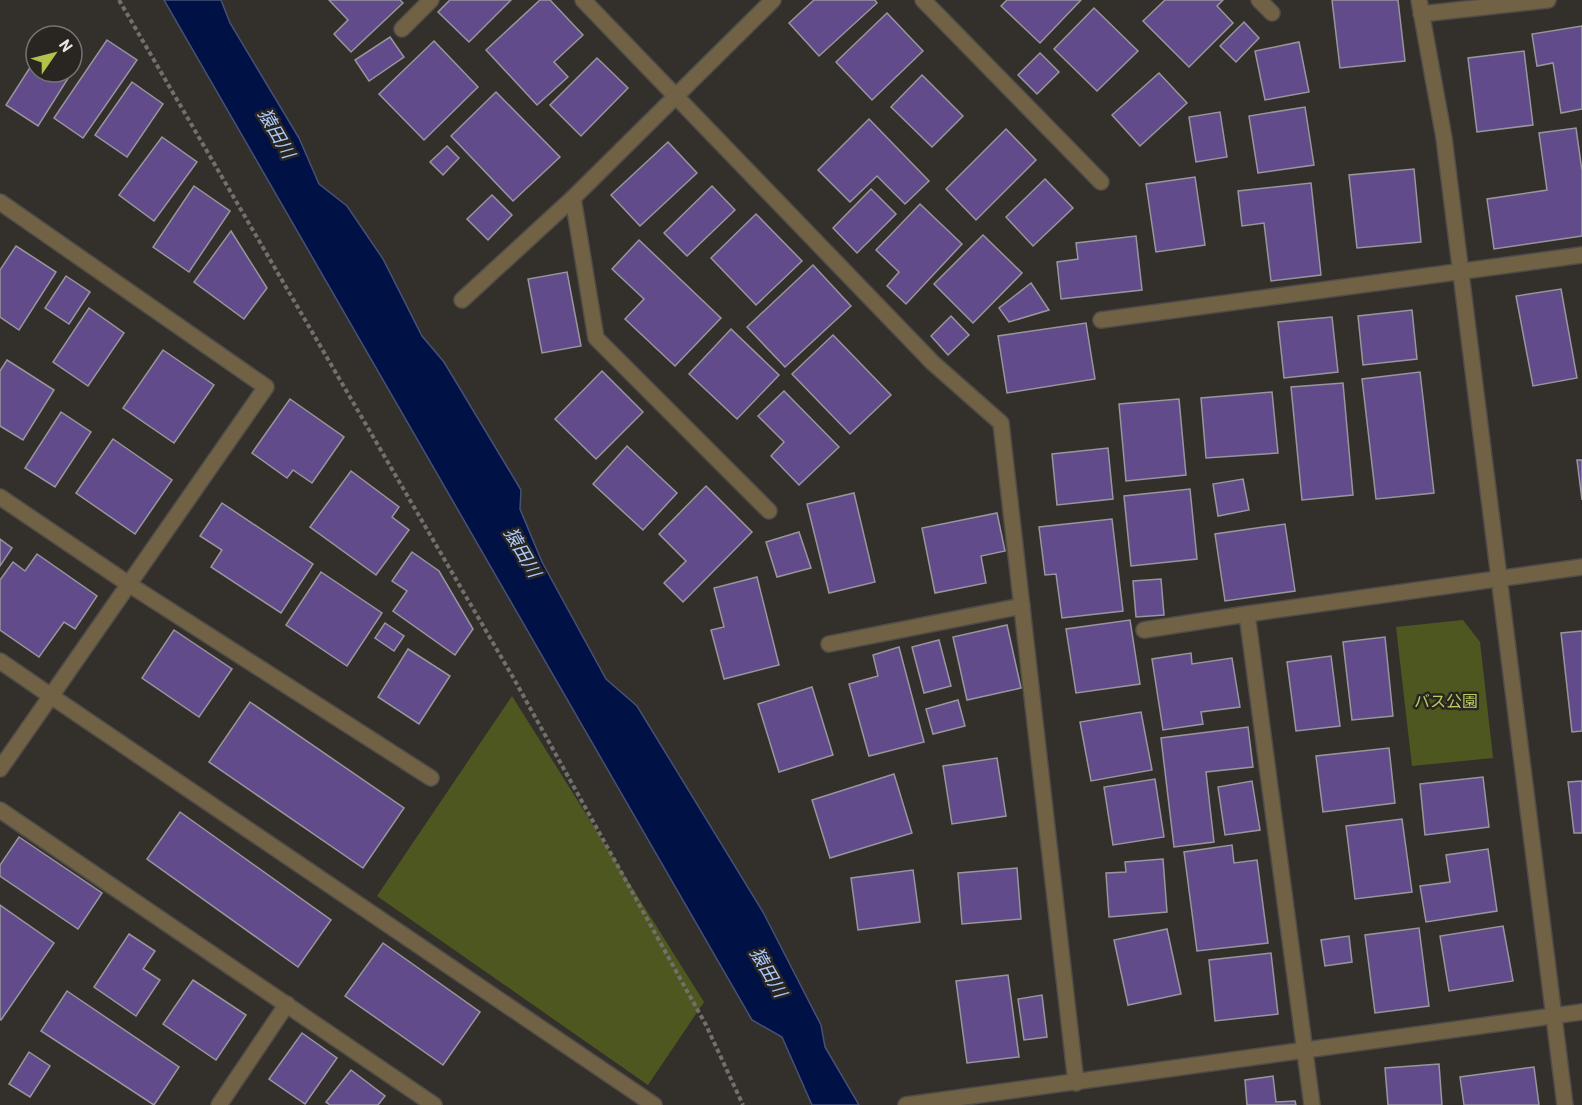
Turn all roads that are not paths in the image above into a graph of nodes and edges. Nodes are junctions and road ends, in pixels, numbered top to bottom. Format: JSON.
{"nodes":[{"id":1,"x":431,"y":0,"type":"edge"},
{"id":2,"x":584,"y":0,"type":"edge"},
{"id":3,"x":774,"y":0,"type":"edge"},
{"id":4,"x":923,"y":0,"type":"edge"},
{"id":5,"x":1259,"y":0,"type":"edge"},
{"id":6,"x":1548,"y":0,"type":"edge"},
{"id":7,"x":1420,"y":7,"type":"edge"},
{"id":8,"x":1272,"y":13,"type":"dead end"},
{"id":9,"x":402,"y":29,"type":"dead end"},
{"id":10,"x":678,"y":96,"type":"junction"},
{"id":11,"x":1101,"y":182,"type":"dead end"},
{"id":12,"x":573,"y":198,"type":"junction"},
{"id":13,"x":0,"y":202,"type":"edge"},
{"id":14,"x":1582,"y":255,"type":"edge"},
{"id":15,"x":1460,"y":272,"type":"junction"},
{"id":16,"x":462,"y":300,"type":"dead end"},
{"id":17,"x":1101,"y":320,"type":"dead end"},
{"id":18,"x":0,"y":497,"type":"edge"},
{"id":19,"x":769,"y":511,"type":"dead end"},
{"id":20,"x":1582,"y":567,"type":"edge"},
{"id":21,"x":1498,"y":577,"type":"junction"},
{"id":22,"x":130,"y":585,"type":"junction"},
{"id":23,"x":1022,"y":606,"type":"junction"},
{"id":24,"x":1248,"y":614,"type":"junction"},
{"id":25,"x":1144,"y":630,"type":"dead end"},
{"id":26,"x":829,"y":644,"type":"dead end"},
{"id":27,"x":0,"y":661,"type":"edge"},
{"id":28,"x":51,"y":696,"type":"junction"},
{"id":29,"x":0,"y":769,"type":"edge"},
{"id":30,"x":431,"y":778,"type":"dead end"},
{"id":31,"x":0,"y":810,"type":"edge"},
{"id":32,"x":287,"y":1004,"type":"junction"},
{"id":33,"x":1582,"y":1012,"type":"edge"},
{"id":34,"x":1552,"y":1015,"type":"junction"},
{"id":35,"x":1304,"y":1051,"type":"junction"},
{"id":36,"x":1076,"y":1083,"type":"junction"},
{"id":37,"x":219,"y":1105,"type":"edge"},
{"id":38,"x":434,"y":1105,"type":"edge"},
{"id":39,"x":654,"y":1105,"type":"edge"},
{"id":40,"x":906,"y":1105,"type":"edge"},
{"id":41,"x":1312,"y":1105,"type":"edge"},
{"id":42,"x":1564,"y":1105,"type":"edge"}],
"edges":[{"from":1,"to":9,"type":"street"},
{"from":2,"to":10,"type":"street"},
{"from":3,"to":10,"type":"street"},
{"from":4,"to":11,"type":"street"},
{"from":5,"to":8,"type":"street"},
{"from":6,"to":7,"type":"street"},
{"from":7,"to":15,"type":"street"},
{"from":10,"to":12,"type":"street"},
{"from":10,"to":23,"type":"street"},
{"from":12,"to":16,"type":"street"},
{"from":12,"to":19,"type":"street"},
{"from":13,"to":22,"type":"street"},
{"from":14,"to":15,"type":"street"},
{"from":15,"to":17,"type":"street"},
{"from":15,"to":21,"type":"street"},
{"from":18,"to":22,"type":"street"},
{"from":20,"to":21,"type":"street"},
{"from":21,"to":24,"type":"street"},
{"from":21,"to":34,"type":"street"},
{"from":22,"to":28,"type":"street"},
{"from":22,"to":30,"type":"street"},
{"from":23,"to":26,"type":"street"},
{"from":23,"to":36,"type":"street"},
{"from":24,"to":25,"type":"street"},
{"from":24,"to":35,"type":"street"},
{"from":27,"to":28,"type":"street"},
{"from":28,"to":29,"type":"street"},
{"from":28,"to":39,"type":"street"},
{"from":31,"to":32,"type":"street"},
{"from":32,"to":37,"type":"street"},
{"from":32,"to":38,"type":"street"},
{"from":33,"to":34,"type":"street"},
{"from":34,"to":35,"type":"street"},
{"from":34,"to":42,"type":"street"},
{"from":35,"to":36,"type":"street"},
{"from":35,"to":41,"type":"street"},
{"from":36,"to":40,"type":"street"}]}
